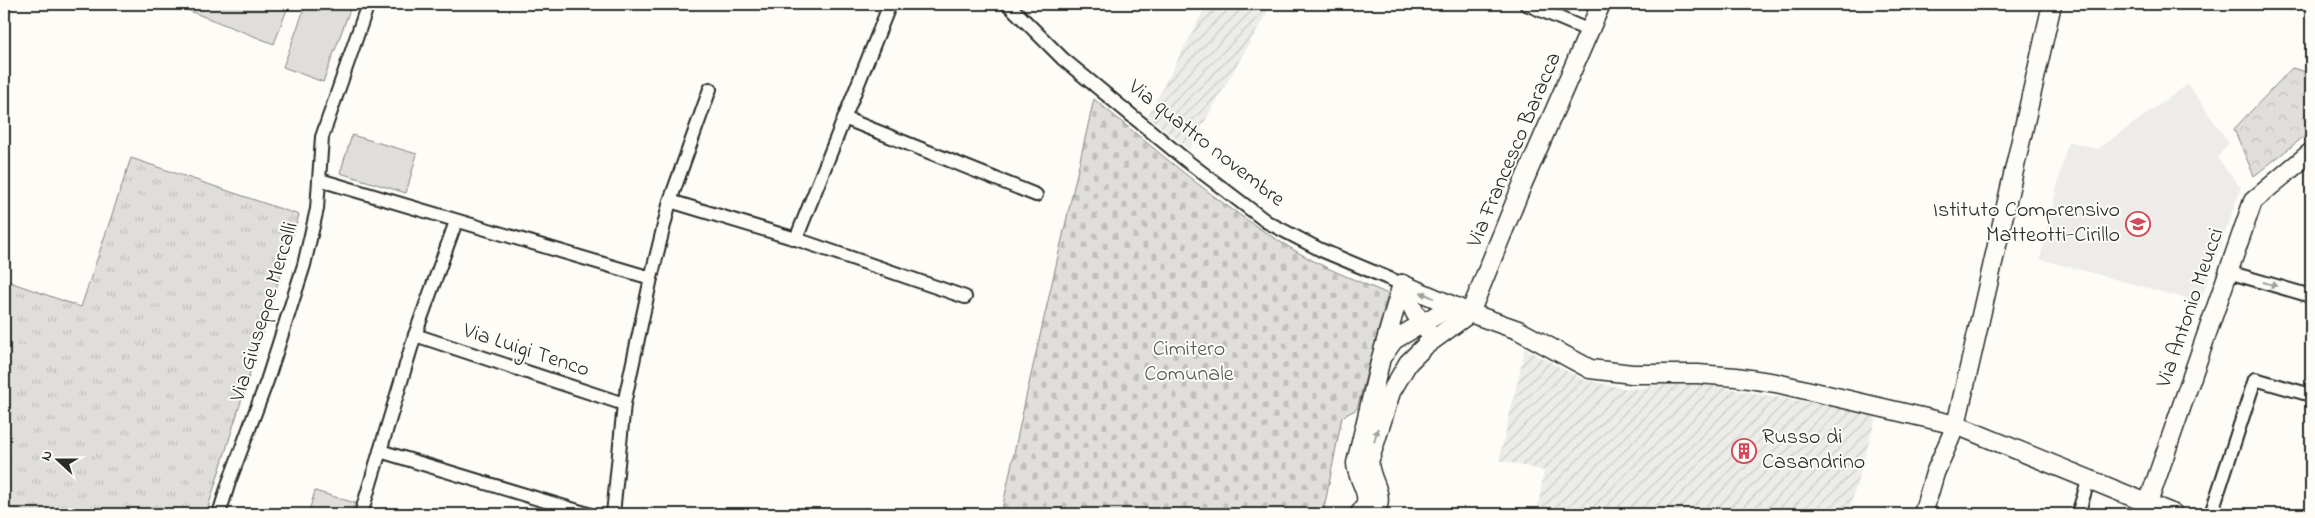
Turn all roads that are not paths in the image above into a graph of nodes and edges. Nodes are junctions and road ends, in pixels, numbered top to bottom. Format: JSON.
{"nodes":[{"id":1,"x":368,"y":4,"type":"edge"},
{"id":2,"x":890,"y":4,"type":"edge"},
{"id":3,"x":1008,"y":4,"type":"edge"},
{"id":4,"x":1526,"y":4,"type":"edge"},
{"id":5,"x":1601,"y":4,"type":"edge"},
{"id":6,"x":2052,"y":4,"type":"edge"},
{"id":7,"x":1590,"y":31,"type":"junction"},
{"id":8,"x":710,"y":89,"type":"dead end"},
{"id":9,"x":844,"y":118,"type":"junction"},
{"id":10,"x":2311,"y":152,"type":"edge"},
{"id":11,"x":320,"y":180,"type":"junction"},
{"id":12,"x":1036,"y":194,"type":"dead end"},
{"id":13,"x":670,"y":201,"type":"junction"},
{"id":14,"x":454,"y":227,"type":"dead end"},
{"id":15,"x":796,"y":239,"type":"junction"},
{"id":16,"x":2228,"y":272,"type":"junction"},
{"id":17,"x":651,"y":278,"type":"junction"},
{"id":18,"x":1402,"y":284,"type":"junction"},
{"id":19,"x":2311,"y":296,"type":"edge"},
{"id":20,"x":964,"y":297,"type":"dead end"},
{"id":21,"x":1452,"y":306,"type":"junction"},
{"id":22,"x":1470,"y":313,"type":"junction"},
{"id":23,"x":1422,"y":324,"type":"junction"},
{"id":24,"x":1406,"y":333,"type":"junction"},
{"id":25,"x":415,"y":335,"type":"junction"},
{"id":26,"x":1437,"y":338,"type":"junction"},
{"id":27,"x":1417,"y":354,"type":"junction"},
{"id":28,"x":1381,"y":358,"type":"junction"},
{"id":29,"x":2311,"y":395,"type":"edge"},
{"id":30,"x":624,"y":404,"type":"junction"},
{"id":31,"x":1956,"y":425,"type":"junction"},
{"id":32,"x":380,"y":451,"type":"junction"},
{"id":33,"x":2088,"y":478,"type":"junction"},
{"id":34,"x":2148,"y":503,"type":"junction"},
{"id":35,"x":219,"y":514,"type":"edge"},
{"id":36,"x":361,"y":514,"type":"edge"},
{"id":37,"x":588,"y":514,"type":"edge"},
{"id":38,"x":613,"y":514,"type":"edge"},
{"id":39,"x":1359,"y":514,"type":"edge"},
{"id":40,"x":1376,"y":514,"type":"edge"},
{"id":41,"x":1922,"y":514,"type":"edge"},
{"id":42,"x":2078,"y":514,"type":"edge"},
{"id":43,"x":2174,"y":514,"type":"edge"},
{"id":44,"x":2211,"y":514,"type":"edge"}],
"edges":[{"from":1,"to":11,"type":"street","name":"Via Giuseppe Mercalli"},
{"from":2,"to":9,"type":"street"},
{"from":3,"to":18,"type":"street","name":"Via quattro novembre"},
{"from":4,"to":7,"type":"street"},
{"from":5,"to":7,"type":"street","name":"Via Francesco Baracca"},
{"from":6,"to":31,"type":"street"},
{"from":7,"to":22,"type":"street","name":"Via Francesco Baracca"},
{"from":8,"to":13,"type":"street"},
{"from":9,"to":12,"type":"street"},
{"from":9,"to":15,"type":"street"},
{"from":10,"to":16,"type":"street","name":"Via Antonio Meucci"},
{"from":11,"to":17,"type":"street"},
{"from":11,"to":35,"type":"street","name":"Via Giuseppe Mercalli"},
{"from":13,"to":15,"type":"street"},
{"from":13,"to":17,"type":"street"},
{"from":14,"to":25,"type":"street"},
{"from":15,"to":20,"type":"street"},
{"from":16,"to":19,"type":"street","one_way":true},
{"from":16,"to":34,"type":"street","name":"Via Antonio Meucci"},
{"from":17,"to":30,"type":"street"},
{"from":21,"to":18,"type":"street","one_way":true},
{"from":18,"to":23,"type":"street"},
{"from":18,"to":28,"type":"street"},
{"from":21,"to":22,"type":"street"},
{"from":21,"to":23,"type":"street"},
{"from":22,"to":26,"type":"street"},
{"from":22,"to":31,"type":"street"},
{"from":23,"to":24,"type":"street"},
{"from":23,"to":26,"type":"street"},
{"from":24,"to":27,"type":"street"},
{"from":24,"to":28,"type":"street"},
{"from":25,"to":30,"type":"street","name":"Via Luigi Tenco"},
{"from":25,"to":32,"type":"street"},
{"from":26,"to":27,"type":"street"},
{"from":40,"to":27,"type":"street","one_way":true},
{"from":28,"to":39,"type":"street"},
{"from":29,"to":44,"type":"street"},
{"from":30,"to":38,"type":"street"},
{"from":31,"to":33,"type":"street"},
{"from":31,"to":41,"type":"street"},
{"from":32,"to":36,"type":"street"},
{"from":32,"to":37,"type":"street"},
{"from":33,"to":34,"type":"street"},
{"from":33,"to":42,"type":"street"},
{"from":34,"to":43,"type":"street"}]}
